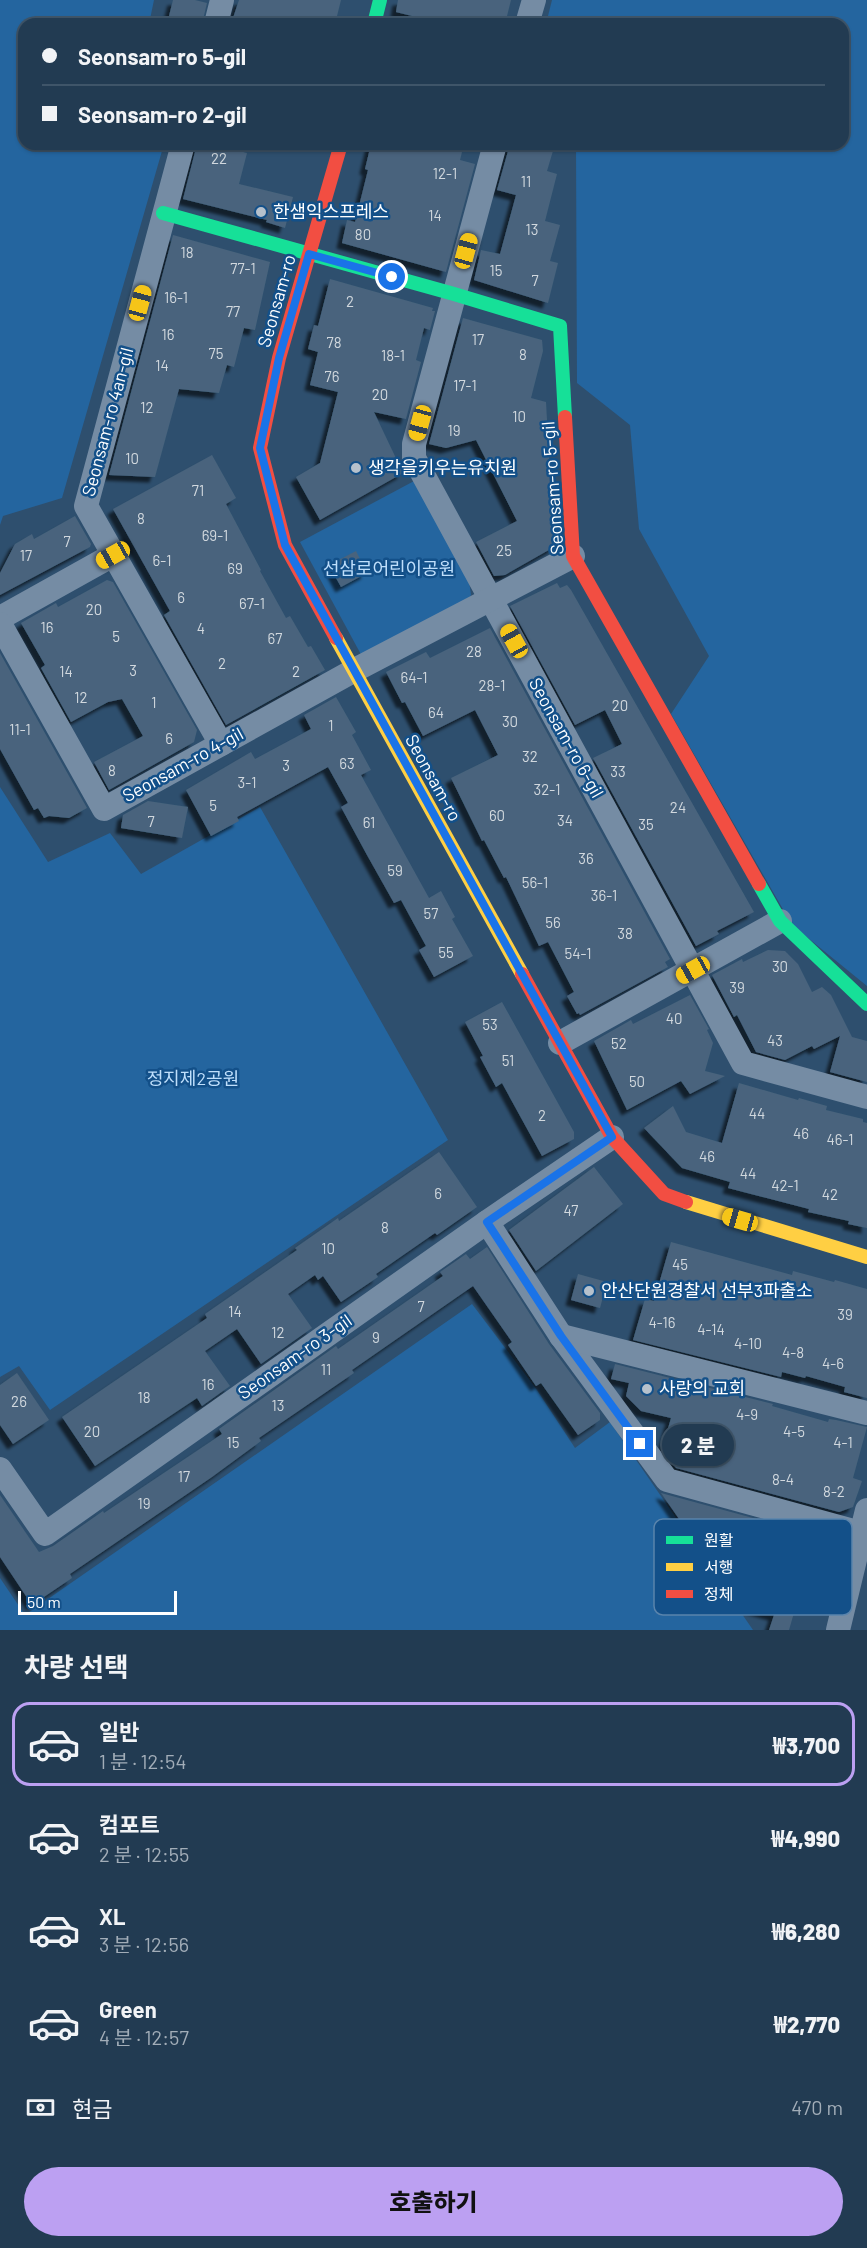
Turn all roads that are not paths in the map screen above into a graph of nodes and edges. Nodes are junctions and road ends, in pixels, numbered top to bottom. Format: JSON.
{"nodes":[{"id":1,"x":222,"y":0,"type":"edge"},
{"id":2,"x":380,"y":0,"type":"edge"},
{"id":3,"x":534,"y":0,"type":"edge"},
{"id":4,"x":218,"y":18,"type":"edge"},
{"id":5,"x":376,"y":18,"type":"edge"},
{"id":6,"x":529,"y":18,"type":"edge"},
{"id":7,"x":181,"y":150,"type":"edge"},
{"id":8,"x":339,"y":150,"type":"edge"},
{"id":9,"x":493,"y":150,"type":"edge"},
{"id":10,"x":163,"y":213,"type":"junction"},
{"id":11,"x":309,"y":254,"type":"junction"},
{"id":12,"x":454,"y":294,"type":"junction"},
{"id":13,"x":113,"y":555,"type":"junction"},
{"id":14,"x":573,"y":556,"type":"junction"},
{"id":15,"x":491,"y":600,"type":"junction"},
{"id":16,"x":0,"y":618,"type":"edge"},
{"id":17,"x":0,"y":624,"type":"edge"},
{"id":18,"x":353,"y":671,"type":"junction"},
{"id":19,"x":221,"y":744,"type":"junction"},
{"id":20,"x":780,"y":921,"type":"junction"},
{"id":21,"x":693,"y":970,"type":"junction"},
{"id":22,"x":867,"y":1004,"type":"edge"},
{"id":23,"x":560,"y":1044,"type":"junction"},
{"id":24,"x":867,"y":1097,"type":"edge"},
{"id":25,"x":612,"y":1137,"type":"junction"},
{"id":26,"x":487,"y":1222,"type":"junction"},
{"id":27,"x":867,"y":1257,"type":"edge"},
{"id":28,"x":561,"y":1336,"type":"junction"},
{"id":29,"x":867,"y":1413,"type":"edge"},
{"id":30,"x":0,"y":1469,"type":"edge"},
{"id":31,"x":867,"y":1510,"type":"edge"},
{"id":32,"x":810,"y":1519,"type":"edge"},
{"id":33,"x":852,"y":1531,"type":"edge"},
{"id":34,"x":861,"y":1533,"type":"junction"},
{"id":35,"x":852,"y":1571,"type":"edge"},
{"id":36,"x":842,"y":1615,"type":"edge"},
{"id":37,"x":838,"y":1630,"type":"edge"}],
"edges":[{"from":1,"to":4,"type":"street"},
{"from":2,"to":5,"type":"street"},
{"from":3,"to":6,"type":"street"},
{"from":7,"to":10,"type":"street","name":"Seonsam-ro 4an-gil"},
{"from":8,"to":11,"type":"street","name":"Seonsam-ro"},
{"from":9,"to":12,"type":"street","name":"Seonsam-ro 6-gil"},
{"from":10,"to":11,"type":"street","name":"Seonsam-ro 5-gil"},
{"from":10,"to":13,"type":"street","name":"Seonsam-ro 4an-gil"},
{"from":11,"to":12,"type":"street","name":"Seonsam-ro 5-gil"},
{"from":11,"to":18,"type":"street","name":"Seonsam-ro"},
{"from":12,"to":14,"type":"street","name":"Seonsam-ro 5-gil"},
{"from":12,"to":15,"type":"street","name":"Seonsam-ro 6-gil"},
{"from":13,"to":16,"type":"street"},
{"from":13,"to":19,"type":"street","name":"Seonsam-ro 4an-gil"},
{"from":14,"to":15,"type":"street","name":"Seonsam-ro 4-gil"},
{"from":14,"to":20,"type":"street","name":"Seonsam-ro 5-gil"},
{"from":15,"to":18,"type":"street","name":"Seonsam-ro 4-gil"},
{"from":15,"to":21,"type":"street","name":"Seonsam-ro 6-gil"},
{"from":17,"to":19,"type":"street","name":"Seonsam-ro 4-gil"},
{"from":18,"to":19,"type":"street","name":"Seonsam-ro 4-gil"},
{"from":18,"to":23,"type":"street","name":"Seonsam-ro"},
{"from":20,"to":21,"type":"street"},
{"from":20,"to":22,"type":"street","name":"Seonsam-ro 5-gil"},
{"from":21,"to":23,"type":"street"},
{"from":21,"to":24,"type":"street","name":"Seonsam-ro 6-gil"},
{"from":23,"to":25,"type":"street","name":"Seonsam-ro"},
{"from":25,"to":26,"type":"street","name":"Seonsam-ro 3-gil"},
{"from":25,"to":27,"type":"street","name":"Seonsam-ro"},
{"from":26,"to":28,"type":"street"},
{"from":26,"to":30,"type":"street","name":"Seonsam-ro 3-gil"},
{"from":28,"to":29,"type":"street"},
{"from":28,"to":32,"type":"street"},
{"from":31,"to":34,"type":"street"},
{"from":33,"to":34,"type":"street"},
{"from":34,"to":35,"type":"street"},
{"from":36,"to":37,"type":"street"}]}
